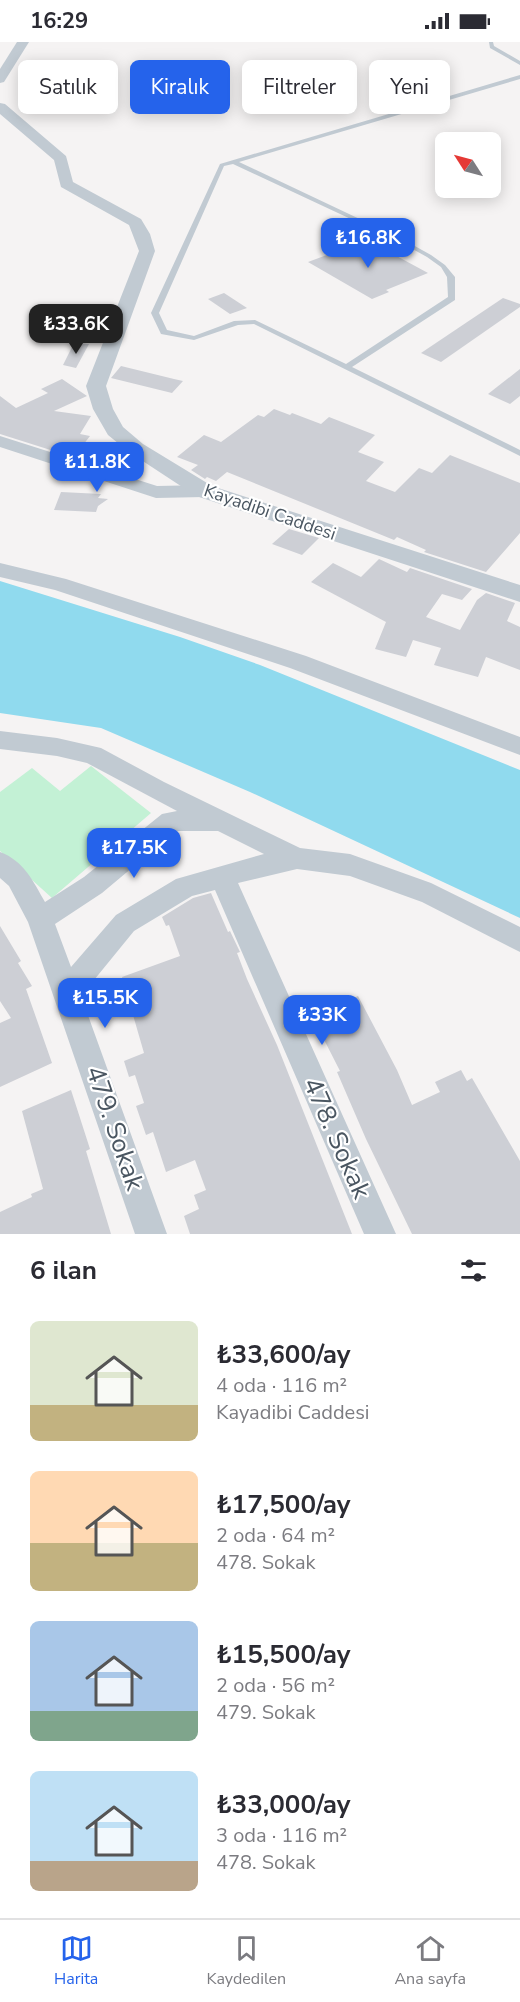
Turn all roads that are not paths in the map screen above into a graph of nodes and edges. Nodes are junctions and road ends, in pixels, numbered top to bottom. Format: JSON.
{"nodes":[{"id":1,"x":24,"y":42,"type":"edge"},
{"id":2,"x":491,"y":42,"type":"edge"},
{"id":3,"x":520,"y":63,"type":"edge"},
{"id":4,"x":520,"y":77,"type":"edge"},
{"id":5,"x":0,"y":79,"type":"edge"},
{"id":6,"x":0,"y":107,"type":"edge"},
{"id":7,"x":233,"y":161,"type":"junction"},
{"id":8,"x":346,"y":367,"type":"junction"},
{"id":9,"x":0,"y":441,"type":"edge"},
{"id":10,"x":520,"y":453,"type":"edge"},
{"id":11,"x":204,"y":491,"type":"junction"},
{"id":12,"x":0,"y":570,"type":"edge"},
{"id":13,"x":520,"y":594,"type":"edge"},
{"id":14,"x":0,"y":740,"type":"edge"},
{"id":15,"x":520,"y":746,"type":"edge"},
{"id":16,"x":223,"y":821,"type":"junction"},
{"id":17,"x":297,"y":858,"type":"junction"},
{"id":18,"x":0,"y":863,"type":"edge"},
{"id":19,"x":222,"y":877,"type":"junction"},
{"id":20,"x":40,"y":919,"type":"junction"},
{"id":21,"x":520,"y":940,"type":"edge"},
{"id":22,"x":67,"y":992,"type":"junction"},
{"id":23,"x":151,"y":1234,"type":"edge"},
{"id":24,"x":380,"y":1234,"type":"edge"}],
"edges":[{"from":1,"to":5,"type":"street"},
{"from":2,"to":3,"type":"lane"},
{"from":4,"to":7,"type":"lane"},
{"from":6,"to":11,"type":"street","name":"Kayadibi Caddesi"},
{"from":7,"to":8,"type":"lane"},
{"from":7,"to":8,"type":"lane"},
{"from":8,"to":10,"type":"lane"},
{"from":9,"to":11,"type":"street"},
{"from":11,"to":13,"type":"street","name":"Kayadibi Caddesi"},
{"from":12,"to":15,"type":"street"},
{"from":14,"to":16,"type":"street"},
{"from":16,"to":17,"type":"street"},
{"from":16,"to":20,"type":"street"},
{"from":17,"to":19,"type":"street"},
{"from":17,"to":21,"type":"street"},
{"from":18,"to":20,"type":"street","name":"479. Sokak"},
{"from":19,"to":22,"type":"street"},
{"from":19,"to":24,"type":"street","name":"478. Sokak"},
{"from":20,"to":22,"type":"street","name":"479. Sokak"},
{"from":22,"to":23,"type":"street","name":"479. Sokak"}]}
